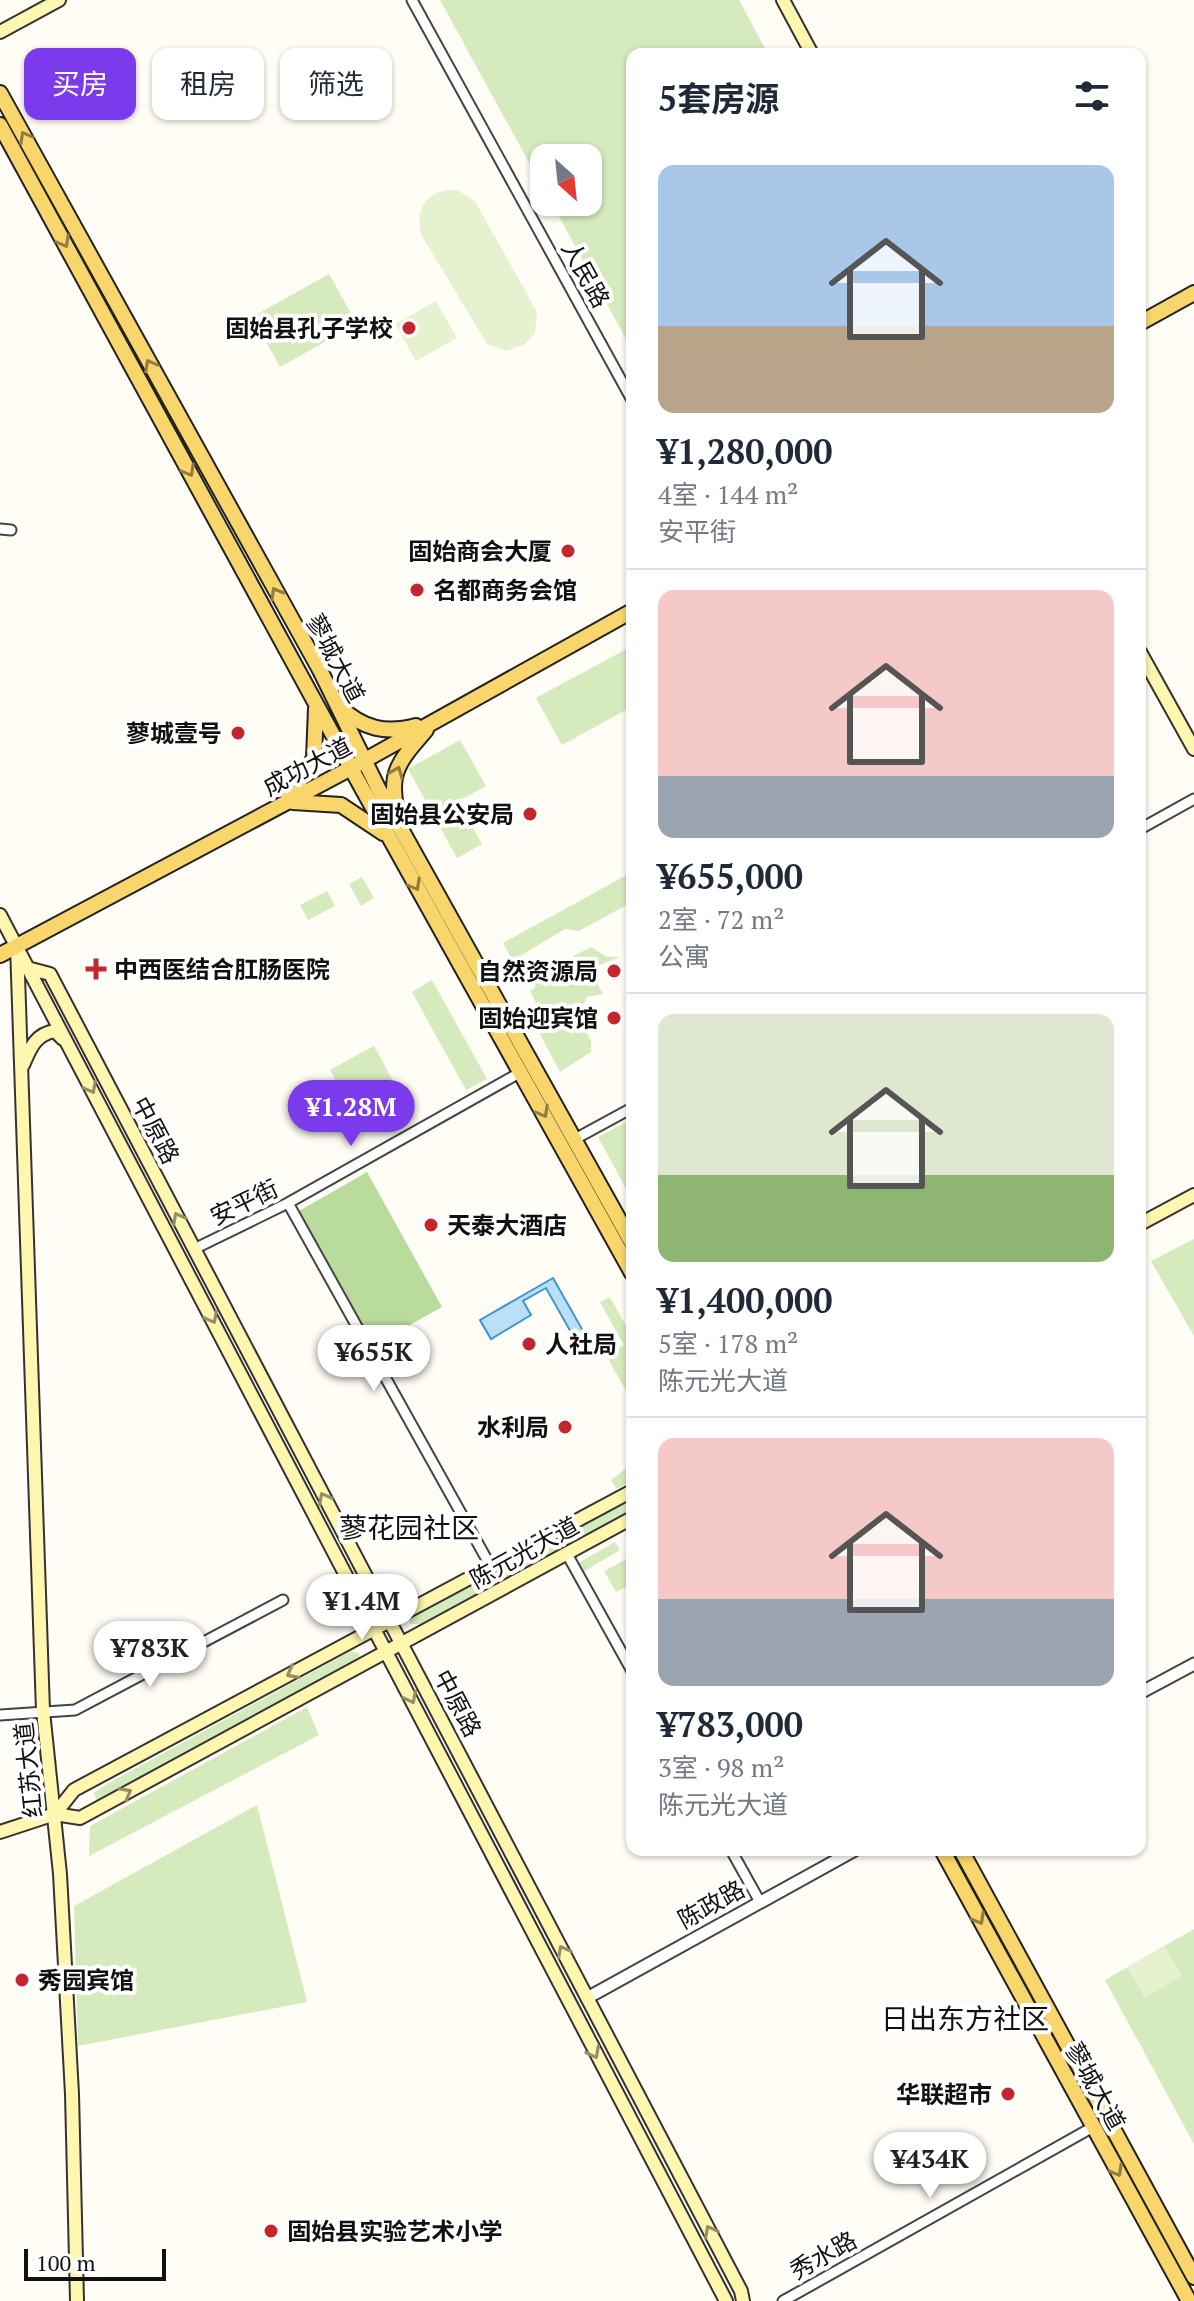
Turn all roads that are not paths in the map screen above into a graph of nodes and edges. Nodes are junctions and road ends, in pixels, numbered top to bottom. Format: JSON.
{"nodes":[{"id":1,"x":59,"y":0,"type":"edge"},
{"id":2,"x":412,"y":0,"type":"edge"},
{"id":3,"x":783,"y":0,"type":"edge"},
{"id":4,"x":0,"y":32,"type":"edge"},
{"id":5,"x":809,"y":48,"type":"edge"},
{"id":6,"x":0,"y":93,"type":"edge"},
{"id":7,"x":0,"y":125,"type":"edge"},
{"id":8,"x":1194,"y":293,"type":"edge"},
{"id":9,"x":1146,"y":320,"type":"edge"},
{"id":10,"x":626,"y":389,"type":"edge"},
{"id":11,"x":626,"y":614,"type":"edge"},
{"id":12,"x":1146,"y":663,"type":"edge"},
{"id":13,"x":335,"y":702,"type":"junction"},
{"id":14,"x":316,"y":703,"type":"junction"},
{"id":15,"x":432,"y":723,"type":"junction"},
{"id":16,"x":1194,"y":749,"type":"edge"},
{"id":17,"x":357,"y":764,"type":"junction"},
{"id":18,"x":1194,"y":799,"type":"edge"},
{"id":19,"x":285,"y":803,"type":"junction"},
{"id":20,"x":1146,"y":826,"type":"edge"},
{"id":21,"x":402,"y":830,"type":"junction"},
{"id":22,"x":389,"y":837,"type":"junction"},
{"id":23,"x":0,"y":915,"type":"edge"},
{"id":24,"x":17,"y":946,"type":"junction"},
{"id":25,"x":0,"y":955,"type":"edge"},
{"id":26,"x":31,"y":969,"type":"junction"},
{"id":27,"x":69,"y":1045,"type":"junction"},
{"id":28,"x":21,"y":1068,"type":"junction"},
{"id":29,"x":521,"y":1072,"type":"junction"},
{"id":30,"x":626,"y":1111,"type":"edge"},
{"id":31,"x":575,"y":1139,"type":"junction"},
{"id":32,"x":1194,"y":1195,"type":"edge"},
{"id":33,"x":288,"y":1203,"type":"junction"},
{"id":34,"x":1146,"y":1218,"type":"edge"},
{"id":35,"x":626,"y":1232,"type":"edge"},
{"id":36,"x":194,"y":1249,"type":"junction"},
{"id":37,"x":626,"y":1262,"type":"edge"},
{"id":38,"x":626,"y":1494,"type":"edge"},
{"id":39,"x":626,"y":1521,"type":"edge"},
{"id":40,"x":567,"y":1554,"type":"junction"},
{"id":41,"x":491,"y":1567,"type":"junction"},
{"id":42,"x":283,"y":1600,"type":"dead end"},
{"id":43,"x":389,"y":1620,"type":"junction"},
{"id":44,"x":375,"y":1628,"type":"junction"},
{"id":45,"x":402,"y":1643,"type":"junction"},
{"id":46,"x":387,"y":1651,"type":"junction"},
{"id":47,"x":626,"y":1660,"type":"edge"},
{"id":48,"x":1194,"y":1664,"type":"edge"},
{"id":49,"x":1146,"y":1690,"type":"edge"},
{"id":50,"x":43,"y":1711,"type":"junction"},
{"id":51,"x":0,"y":1715,"type":"edge"},
{"id":52,"x":55,"y":1814,"type":"junction"},
{"id":53,"x":0,"y":1832,"type":"edge"},
{"id":54,"x":734,"y":1856,"type":"edge"},
{"id":55,"x":844,"y":1856,"type":"edge"},
{"id":56,"x":945,"y":1856,"type":"edge"},
{"id":57,"x":964,"y":1856,"type":"edge"},
{"id":58,"x":760,"y":1902,"type":"junction"},
{"id":59,"x":587,"y":1998,"type":"junction"},
{"id":60,"x":1093,"y":2127,"type":"junction"},
{"id":61,"x":1194,"y":2277,"type":"edge"},
{"id":62,"x":77,"y":2301,"type":"edge"},
{"id":63,"x":726,"y":2301,"type":"edge"},
{"id":64,"x":743,"y":2301,"type":"edge"},
{"id":65,"x":783,"y":2301,"type":"edge"},
{"id":66,"x":1189,"y":2301,"type":"edge"}],
"edges":[{"from":1,"to":4,"type":"main road"},
{"from":2,"to":10,"type":"street","name":"人民路"},
{"from":3,"to":5,"type":"main road"},
{"from":13,"to":6,"type":"main road","name":"蓼城大道","one_way":true},
{"from":7,"to":14,"type":"main road","name":"蓼城大道","one_way":true},
{"from":8,"to":9,"type":"main road"},
{"from":11,"to":15,"type":"main road","name":"成功大道"},
{"from":12,"to":16,"type":"main road"},
{"from":13,"to":15,"type":"main road"},
{"from":13,"to":17,"type":"main road","name":"蓼城大道"},
{"from":14,"to":17,"type":"main road","name":"蓼城大道"},
{"from":14,"to":19,"type":"main road"},
{"from":15,"to":17,"type":"main road","name":"成功大道"},
{"from":21,"to":15,"type":"main road","one_way":true},
{"from":17,"to":19,"type":"main road","name":"成功大道"},
{"from":17,"to":21,"type":"main road","name":"蓼城大道"},
{"from":17,"to":22,"type":"main road","name":"蓼城大道"},
{"from":18,"to":20,"type":"street"},
{"from":19,"to":22,"type":"main road"},
{"from":19,"to":24,"type":"main road","name":"成功大道"},
{"from":21,"to":31,"type":"main road","name":"蓼城大道"},
{"from":22,"to":29,"type":"main road","name":"蓼城大道","one_way":true},
{"from":23,"to":24,"type":"main road","name":"中原路"},
{"from":24,"to":25,"type":"main road","name":"成功大道"},
{"from":24,"to":26,"type":"main road","name":"中原路"},
{"from":24,"to":28,"type":"main road","name":"红苏大道"},
{"from":26,"to":27,"type":"main road","name":"中原路"},
{"from":36,"to":26,"type":"main road","name":"中原路","one_way":true},
{"from":27,"to":28,"type":"main road"},
{"from":27,"to":44,"type":"main road","name":"中原路","one_way":true},
{"from":28,"to":50,"type":"main road","name":"红苏大道"},
{"from":29,"to":33,"type":"street","name":"安平街"},
{"from":29,"to":37,"type":"main road","name":"蓼城大道","one_way":true},
{"from":30,"to":31,"type":"street"},
{"from":31,"to":35,"type":"main road","name":"蓼城大道"},
{"from":32,"to":34,"type":"main road"},
{"from":33,"to":36,"type":"street","name":"安平街"},
{"from":33,"to":41,"type":"street"},
{"from":43,"to":36,"type":"main road","name":"中原路","one_way":true},
{"from":38,"to":41,"type":"main road","name":"陈元光大道"},
{"from":39,"to":40,"type":"main road","name":"陈元光大道"},
{"from":40,"to":45,"type":"main road","name":"陈元光大道"},
{"from":40,"to":47,"type":"street"},
{"from":41,"to":43,"type":"main road","name":"陈元光大道"},
{"from":42,"to":50,"type":"street"},
{"from":43,"to":44,"type":"main road","name":"陈元光大道"},
{"from":43,"to":45,"type":"main road","name":"中原路"},
{"from":44,"to":46,"type":"main road","name":"中原路"},
{"from":44,"to":52,"type":"main road","name":"陈元光大道","one_way":true},
{"from":45,"to":46,"type":"main road","name":"陈元光大道"},
{"from":59,"to":45,"type":"main road","name":"中原路","one_way":true},
{"from":52,"to":46,"type":"main road","name":"陈元光大道","one_way":true},
{"from":46,"to":63,"type":"main road","name":"中原路","one_way":true},
{"from":48,"to":49,"type":"street"},
{"from":50,"to":51,"type":"street"},
{"from":50,"to":52,"type":"main road","name":"红苏大道"},
{"from":52,"to":53,"type":"main road","name":"陈元光大道"},
{"from":52,"to":62,"type":"main road","name":"红苏大道"},
{"from":54,"to":58,"type":"street"},
{"from":55,"to":58,"type":"street","name":"陈政路"},
{"from":56,"to":60,"type":"main road","name":"蓼城大道","one_way":true},
{"from":57,"to":61,"type":"main road","name":"蓼城大道"},
{"from":58,"to":59,"type":"street","name":"陈政路"},
{"from":64,"to":59,"type":"main road","name":"中原路","one_way":true},
{"from":60,"to":65,"type":"street","name":"秀水路"},
{"from":60,"to":66,"type":"main road","name":"蓼城大道","one_way":true}]}
